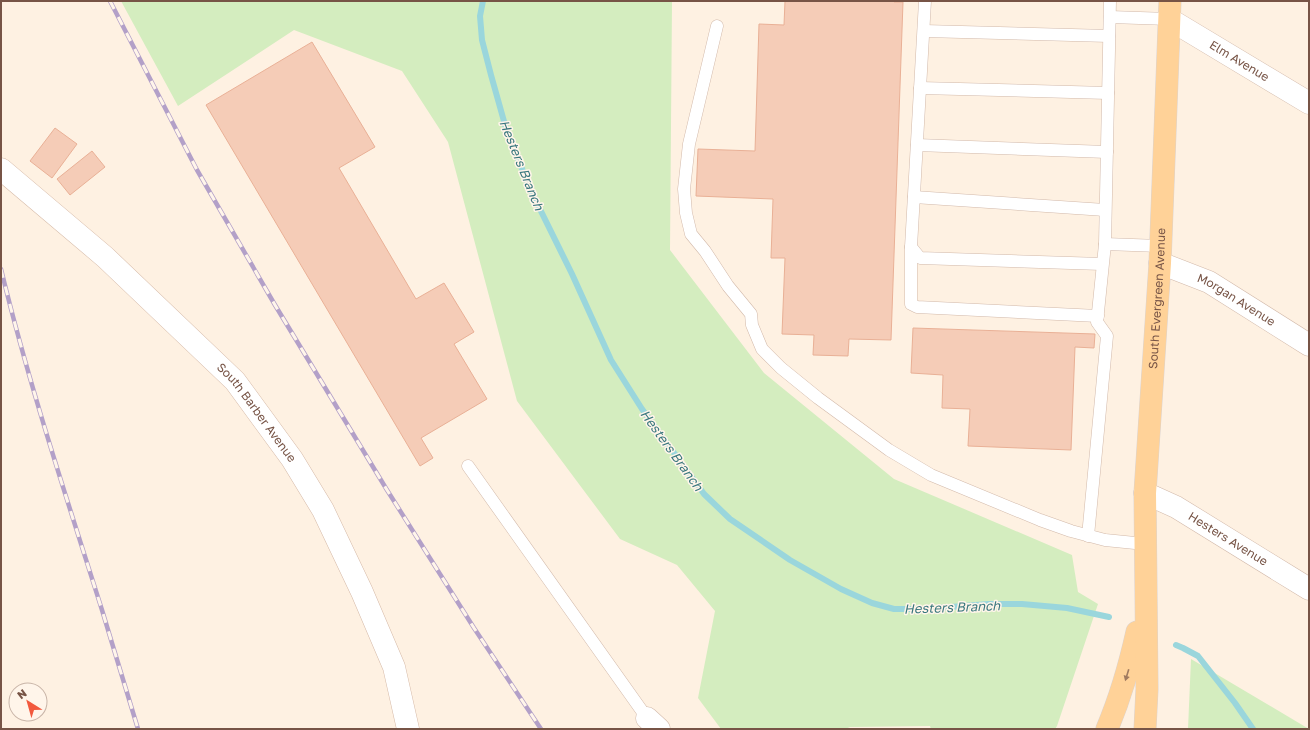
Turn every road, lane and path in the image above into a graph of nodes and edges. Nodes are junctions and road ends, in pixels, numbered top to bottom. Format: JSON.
{"nodes":[{"id":1,"x":925,"y":1,"type":"edge"},
{"id":2,"x":1110,"y":1,"type":"edge"},
{"id":3,"x":1169,"y":10,"type":"edge"},
{"id":4,"x":1110,"y":17,"type":"junction"},
{"id":5,"x":717,"y":26,"type":"dead end"},
{"id":6,"x":924,"y":31,"type":"junction"},
{"id":7,"x":1110,"y":36,"type":"junction"},
{"id":8,"x":920,"y":88,"type":"junction"},
{"id":9,"x":1108,"y":93,"type":"junction"},
{"id":10,"x":1309,"y":103,"type":"edge"},
{"id":11,"x":917,"y":145,"type":"junction"},
{"id":12,"x":1107,"y":152,"type":"junction"},
{"id":13,"x":1,"y":169,"type":"edge"},
{"id":14,"x":914,"y":197,"type":"junction"},
{"id":15,"x":1105,"y":210,"type":"junction"},
{"id":16,"x":1105,"y":244,"type":"junction"},
{"id":17,"x":911,"y":246,"type":"junction"},
{"id":18,"x":1160,"y":255,"type":"junction"},
{"id":19,"x":1102,"y":264,"type":"junction"},
{"id":20,"x":1098,"y":316,"type":"junction"},
{"id":21,"x":1309,"y":345,"type":"edge"},
{"id":22,"x":468,"y":466,"type":"dead end"},
{"id":23,"x":1145,"y":493,"type":"junction"},
{"id":24,"x":1088,"y":536,"type":"junction"},
{"id":25,"x":1145,"y":544,"type":"junction"},
{"id":26,"x":1309,"y":589,"type":"edge"},
{"id":27,"x":1145,"y":596,"type":"junction"},
{"id":28,"x":653,"y":724,"type":"edge"},
{"id":29,"x":408,"y":729,"type":"edge"},
{"id":30,"x":1107,"y":729,"type":"edge"},
{"id":31,"x":1144,"y":729,"type":"edge"}],
"edges":[{"from":1,"to":6,"type":"lane"},
{"from":2,"to":4,"type":"lane"},
{"from":3,"to":4,"type":"lane"},
{"from":3,"to":10,"type":"street","name":"Elm Avenue"},
{"from":3,"to":18,"type":"main road","name":"South Evergreen Avenue"},
{"from":4,"to":7,"type":"lane"},
{"from":5,"to":24,"type":"lane"},
{"from":6,"to":7,"type":"lane"},
{"from":6,"to":8,"type":"lane"},
{"from":7,"to":9,"type":"lane"},
{"from":8,"to":9,"type":"lane"},
{"from":8,"to":11,"type":"lane"},
{"from":9,"to":12,"type":"lane"},
{"from":11,"to":12,"type":"lane"},
{"from":11,"to":14,"type":"lane"},
{"from":12,"to":15,"type":"lane"},
{"from":13,"to":29,"type":"street","name":"South Barber Avenue"},
{"from":14,"to":15,"type":"lane"},
{"from":14,"to":17,"type":"lane"},
{"from":15,"to":16,"type":"lane"},
{"from":16,"to":18,"type":"lane"},
{"from":16,"to":19,"type":"lane"},
{"from":17,"to":19,"type":"lane"},
{"from":17,"to":20,"type":"lane"},
{"from":18,"to":21,"type":"street","name":"Morgan Avenue"},
{"from":18,"to":23,"type":"main road","name":"South Evergreen Avenue"},
{"from":19,"to":20,"type":"lane"},
{"from":20,"to":24,"type":"lane"},
{"from":22,"to":28,"type":"lane"},
{"from":23,"to":25,"type":"main road","name":"South Evergreen Avenue"},
{"from":23,"to":26,"type":"street","name":"Hesters Avenue"},
{"from":24,"to":25,"type":"lane"},
{"from":25,"to":27,"type":"main road","name":"South Evergreen Avenue"},
{"from":27,"to":30,"type":"main road","name":"South Evergreen Avenue","one_way":true},
{"from":27,"to":31,"type":"main road","name":"South Evergreen Avenue"}]}
